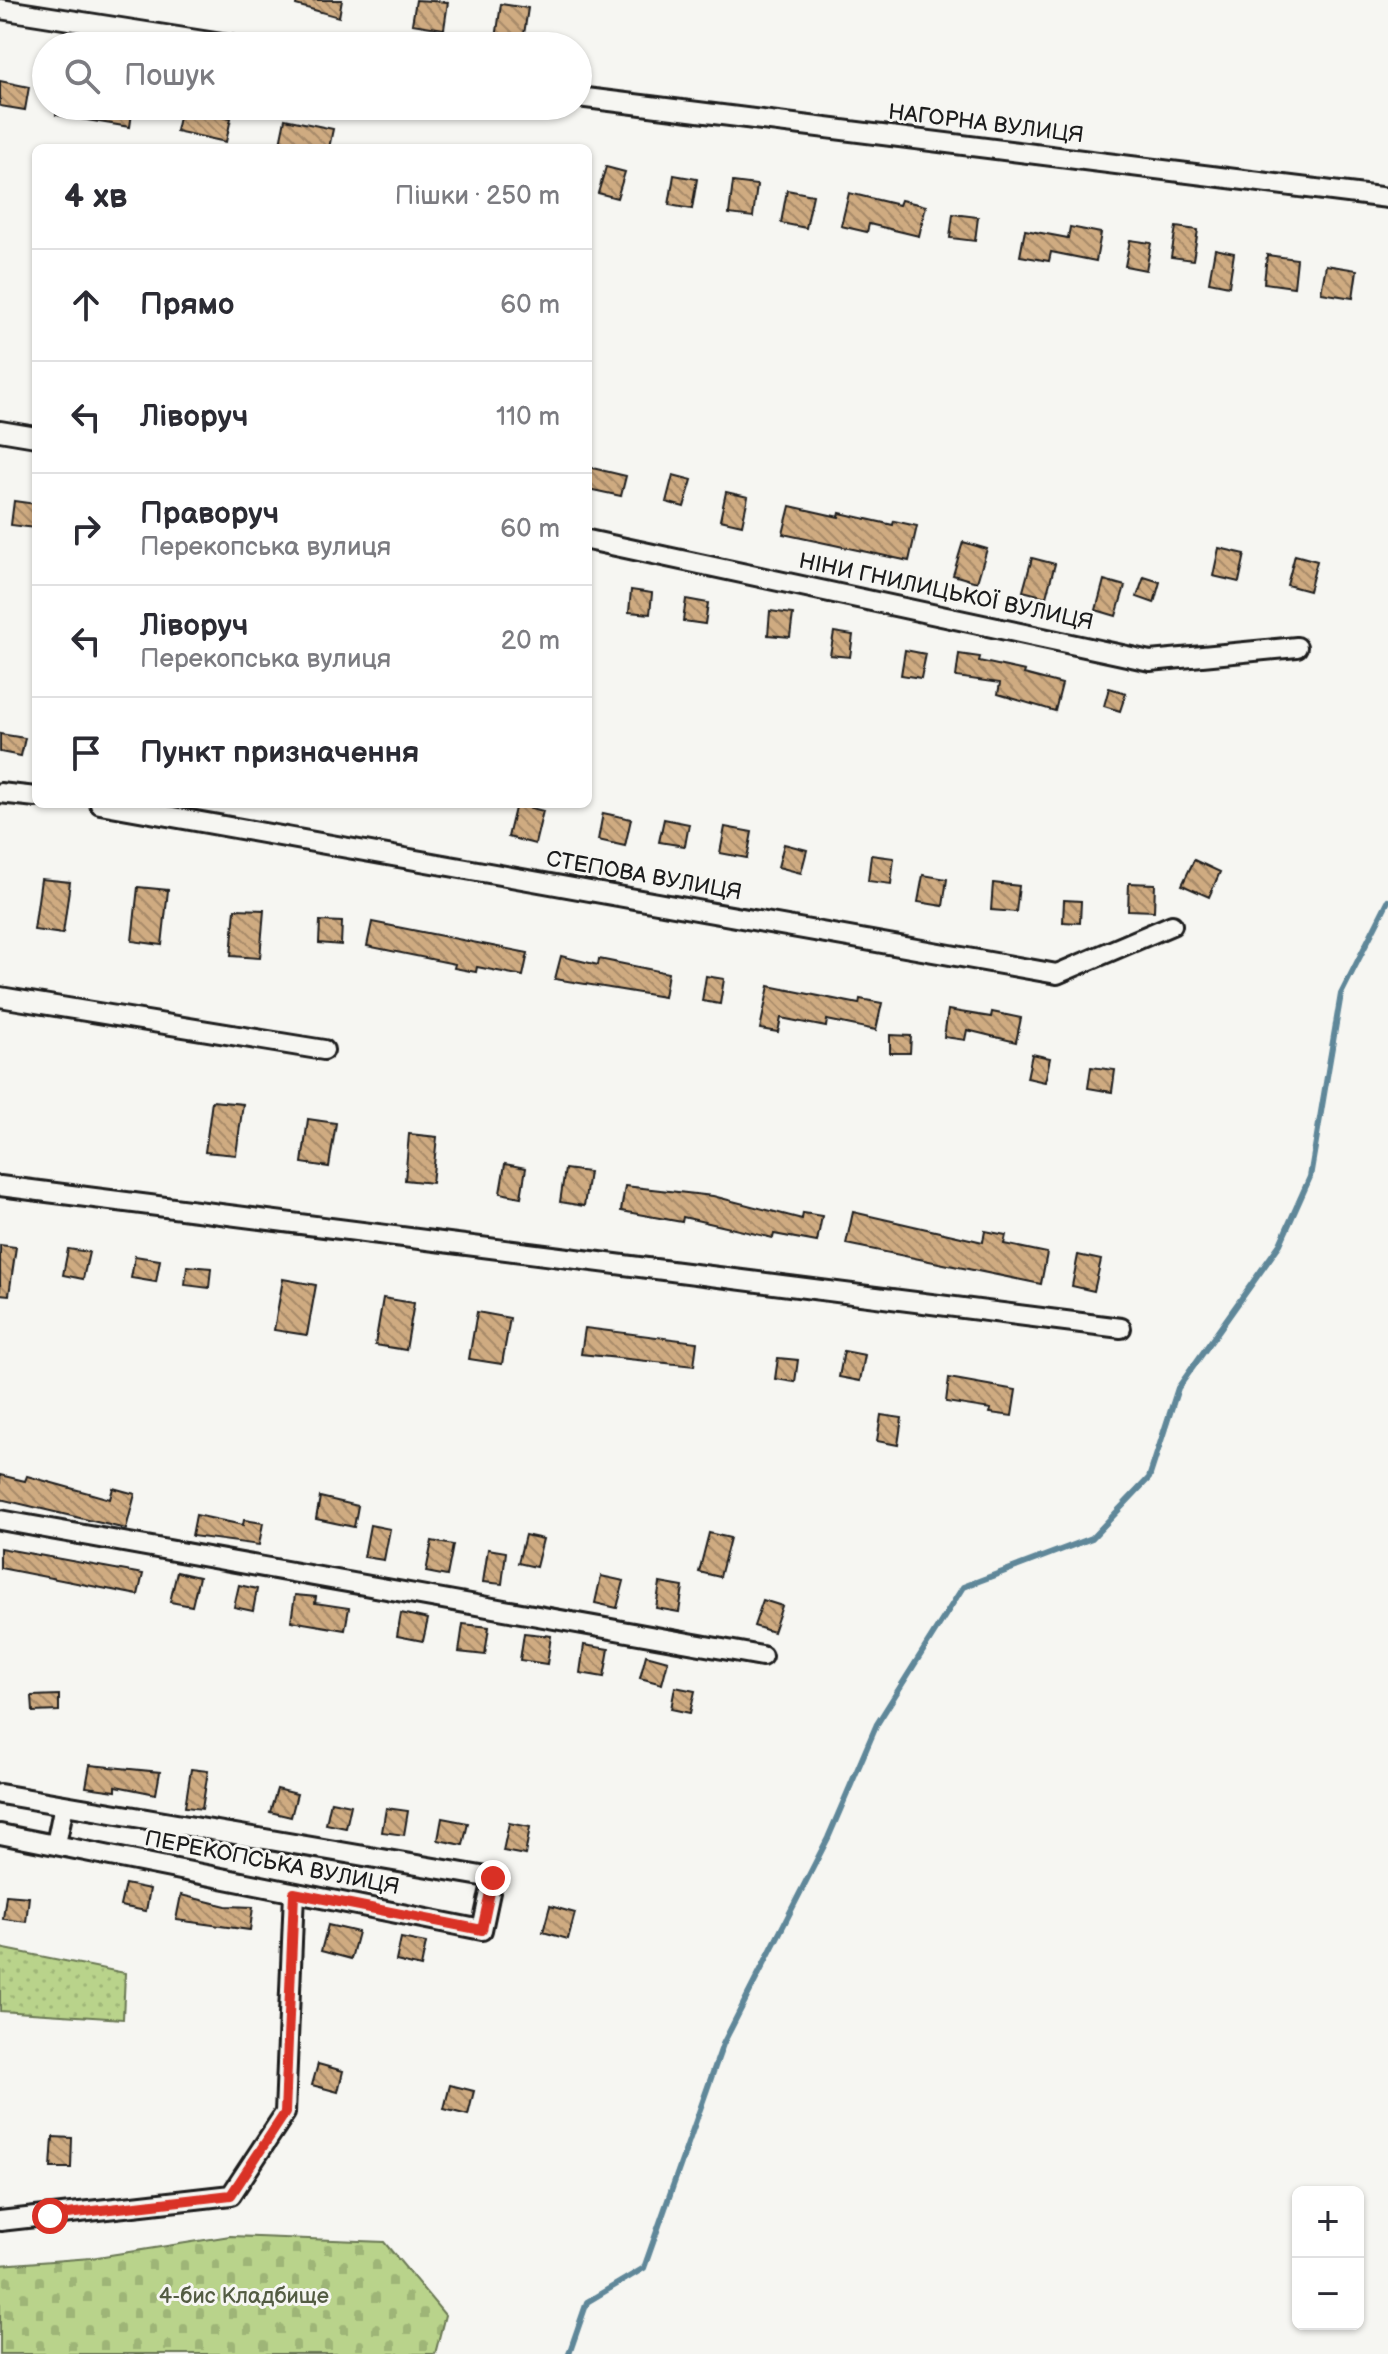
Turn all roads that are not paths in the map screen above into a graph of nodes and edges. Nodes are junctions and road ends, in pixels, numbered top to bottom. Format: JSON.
{"nodes":[{"id":1,"x":0,"y":9,"type":"edge"},
{"id":2,"x":146,"y":32,"type":"edge"},
{"id":3,"x":592,"y":99,"type":"edge"},
{"id":4,"x":1388,"y":198,"type":"edge"},
{"id":5,"x":0,"y":431,"type":"edge"},
{"id":6,"x":32,"y":436,"type":"edge"},
{"id":7,"x":592,"y":541,"type":"edge"},
{"id":8,"x":1297,"y":647,"type":"dead end"},
{"id":9,"x":0,"y":793,"type":"edge"},
{"id":10,"x":32,"y":797,"type":"edge"},
{"id":11,"x":123,"y":808,"type":"edge"},
{"id":12,"x":1172,"y":925,"type":"dead end"},
{"id":13,"x":0,"y":997,"type":"edge"},
{"id":14,"x":324,"y":1050,"type":"dead end"},
{"id":15,"x":0,"y":1186,"type":"edge"},
{"id":16,"x":1121,"y":1328,"type":"dead end"},
{"id":17,"x":0,"y":1520,"type":"edge"},
{"id":18,"x":762,"y":1656,"type":"dead end"},
{"id":19,"x":0,"y":1794,"type":"edge"},
{"id":20,"x":64,"y":1805,"type":"junction"},
{"id":21,"x":0,"y":1834,"type":"edge"},
{"id":22,"x":56,"y":1844,"type":"junction"},
{"id":23,"x":294,"y":1893,"type":"junction"},
{"id":24,"x":0,"y":2221,"type":"edge"}],
"edges":[{"from":1,"to":2,"type":"street"},
{"from":3,"to":4,"type":"street","name":"НАГОРНА ВУЛИЦЯ"},
{"from":5,"to":6,"type":"street"},
{"from":7,"to":8,"type":"street","name":"НІНИ ГНИЛИЦЬКОЇ ВУЛИЦЯ"},
{"from":9,"to":10,"type":"street"},
{"from":11,"to":12,"type":"street","name":"СТЕПОВА ВУЛИЦЯ"},
{"from":13,"to":14,"type":"street"},
{"from":15,"to":16,"type":"street"},
{"from":17,"to":18,"type":"street"},
{"from":19,"to":20,"type":"street"},
{"from":20,"to":22,"type":"street"},
{"from":20,"to":23,"type":"street","name":"ПЕРЕКОПСЬКА ВУЛИЦЯ"},
{"from":21,"to":22,"type":"street","name":"ПЕРЕКОПСЬКА ВУЛИЦЯ"},
{"from":22,"to":23,"type":"street","name":"ПЕРЕКОПСЬКА ВУЛИЦЯ"},
{"from":23,"to":24,"type":"street"}]}
